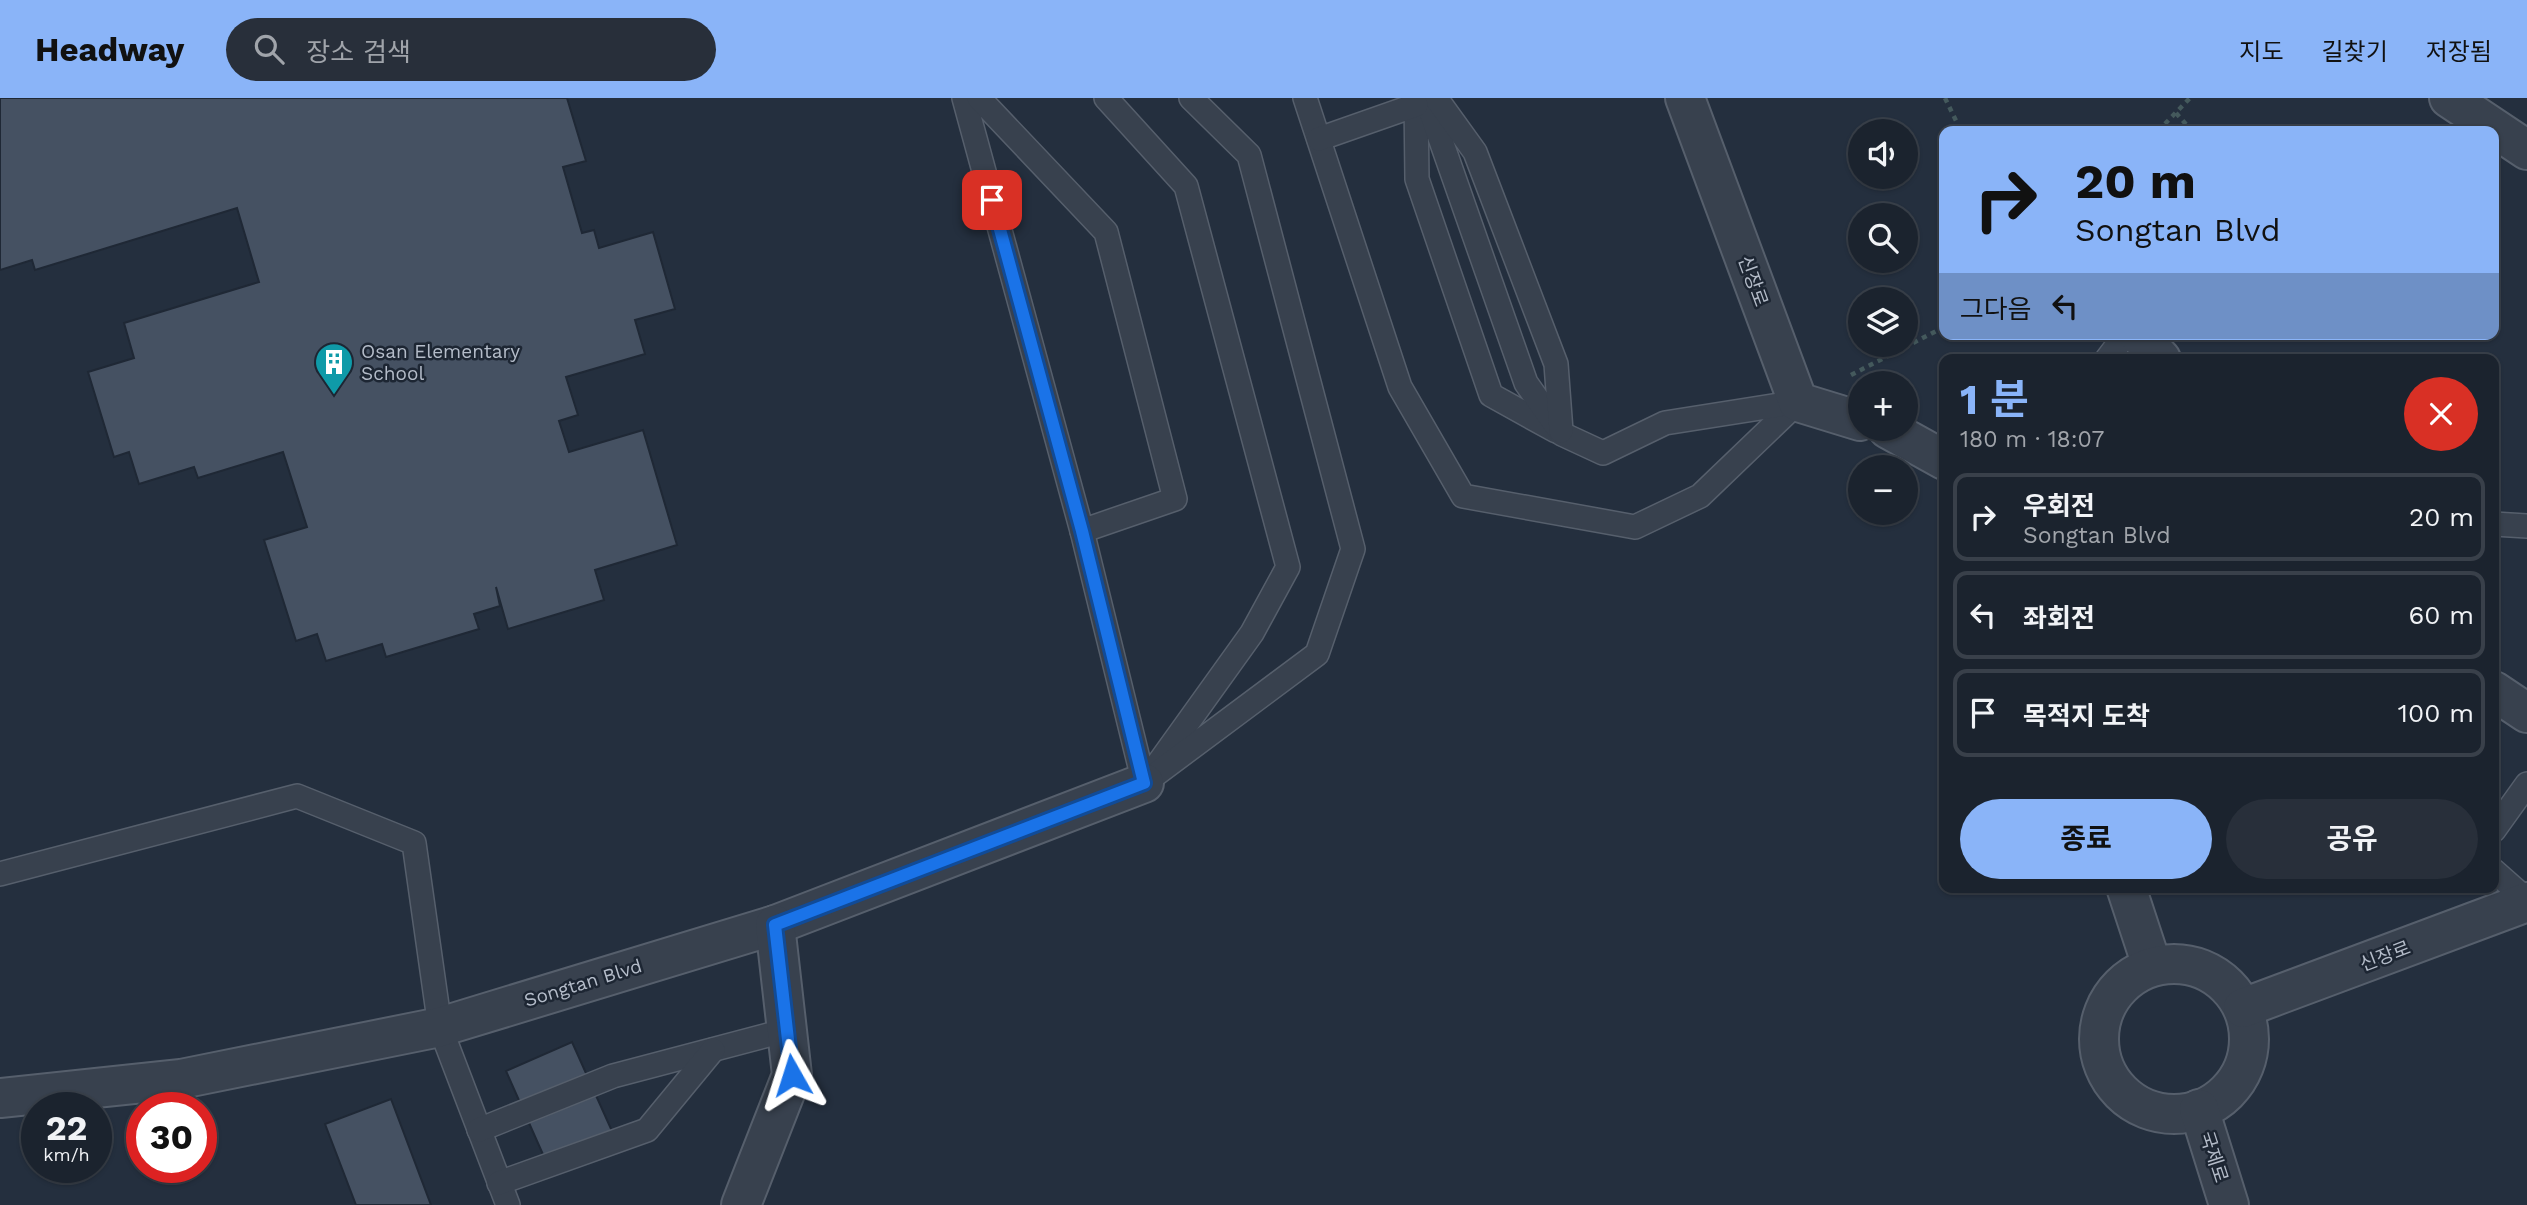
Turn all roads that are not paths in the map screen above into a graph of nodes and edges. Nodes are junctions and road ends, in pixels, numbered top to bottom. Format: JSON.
{"nodes":[{"id":1,"x":964,"y":98,"type":"edge"},
{"id":2,"x":979,"y":98,"type":"edge"},
{"id":3,"x":1106,"y":98,"type":"edge"},
{"id":4,"x":1191,"y":98,"type":"edge"},
{"id":5,"x":1305,"y":98,"type":"edge"},
{"id":6,"x":1685,"y":98,"type":"edge"},
{"id":7,"x":2449,"y":98,"type":"edge"},
{"id":8,"x":1423,"y":100,"type":"edge"},
{"id":9,"x":2491,"y":126,"type":"edge"},
{"id":10,"x":2499,"y":131,"type":"edge"},
{"id":11,"x":1319,"y":139,"type":"junction"},
{"id":12,"x":2527,"y":150,"type":"edge"},
{"id":13,"x":2121,"y":340,"type":"edge"},
{"id":14,"x":2144,"y":340,"type":"edge"},
{"id":15,"x":2110,"y":354,"type":"edge"},
{"id":16,"x":2156,"y":354,"type":"edge"},
{"id":17,"x":1798,"y":402,"type":"junction"},
{"id":18,"x":1848,"y":417,"type":"edge"},
{"id":19,"x":1562,"y":434,"type":"junction"},
{"id":20,"x":1910,"y":441,"type":"edge"},
{"id":21,"x":1939,"y":457,"type":"edge"},
{"id":22,"x":2499,"y":524,"type":"edge"},
{"id":23,"x":2527,"y":526,"type":"edge"},
{"id":24,"x":1082,"y":531,"type":"junction"},
{"id":25,"x":2499,"y":694,"type":"edge"},
{"id":26,"x":2527,"y":713,"type":"edge"},
{"id":27,"x":1144,"y":783,"type":"junction"},
{"id":28,"x":2527,"y":784,"type":"edge"},
{"id":29,"x":2499,"y":823,"type":"edge"},
{"id":30,"x":0,"y":874,"type":"edge"},
{"id":31,"x":2499,"y":876,"type":"edge"},
{"id":32,"x":2128,"y":893,"type":"edge"},
{"id":33,"x":2527,"y":901,"type":"edge"},
{"id":34,"x":775,"y":925,"type":"junction"},
{"id":35,"x":2152,"y":966,"type":"junction"},
{"id":36,"x":2243,"y":1009,"type":"junction"},
{"id":37,"x":440,"y":1027,"type":"junction"},
{"id":38,"x":787,"y":1030,"type":"junction"},
{"id":39,"x":713,"y":1050,"type":"junction"},
{"id":40,"x":0,"y":1098,"type":"edge"},
{"id":41,"x":2199,"y":1109,"type":"junction"},
{"id":42,"x":479,"y":1130,"type":"junction"},
{"id":43,"x":499,"y":1183,"type":"junction"},
{"id":44,"x":508,"y":1205,"type":"edge"},
{"id":45,"x":741,"y":1205,"type":"edge"},
{"id":46,"x":2229,"y":1205,"type":"edge"}],
"edges":[{"from":1,"to":24,"type":"lane"},
{"from":2,"to":24,"type":"lane"},
{"from":3,"to":27,"type":"lane"},
{"from":4,"to":27,"type":"lane"},
{"from":5,"to":11,"type":"lane"},
{"from":6,"to":17,"type":"street","name":"신장로"},
{"from":7,"to":9,"type":"street"},
{"from":8,"to":11,"type":"lane"},
{"from":8,"to":19,"type":"lane"},
{"from":8,"to":19,"type":"lane"},
{"from":8,"to":19,"type":"lane"},
{"from":10,"to":12,"type":"street"},
{"from":11,"to":17,"type":"lane"},
{"from":13,"to":15,"type":"lane"},
{"from":14,"to":16,"type":"street"},
{"from":17,"to":18,"type":"street"},
{"from":17,"to":19,"type":"lane"},
{"from":20,"to":21,"type":"street"},
{"from":22,"to":23,"type":"lane"},
{"from":24,"to":27,"type":"lane"},
{"from":25,"to":26,"type":"street"},
{"from":27,"to":34,"type":"street","name":"Songtan Blvd"},
{"from":28,"to":29,"type":"lane"},
{"from":30,"to":37,"type":"lane"},
{"from":31,"to":33,"type":"lane"},
{"from":32,"to":35,"type":"street"},
{"from":33,"to":36,"type":"street","name":"신장로"},
{"from":34,"to":37,"type":"street","name":"Songtan Blvd"},
{"from":34,"to":38,"type":"street"},
{"from":35,"to":36,"type":"street"},
{"from":35,"to":41,"type":"street"},
{"from":36,"to":41,"type":"street"},
{"from":37,"to":40,"type":"street","name":"Songtan Blvd"},
{"from":37,"to":42,"type":"lane"},
{"from":38,"to":39,"type":"lane"},
{"from":38,"to":45,"type":"street"},
{"from":39,"to":42,"type":"lane"},
{"from":39,"to":43,"type":"lane"},
{"from":41,"to":46,"type":"street","name":"국제로"},
{"from":42,"to":43,"type":"lane"},
{"from":43,"to":44,"type":"lane"}]}
